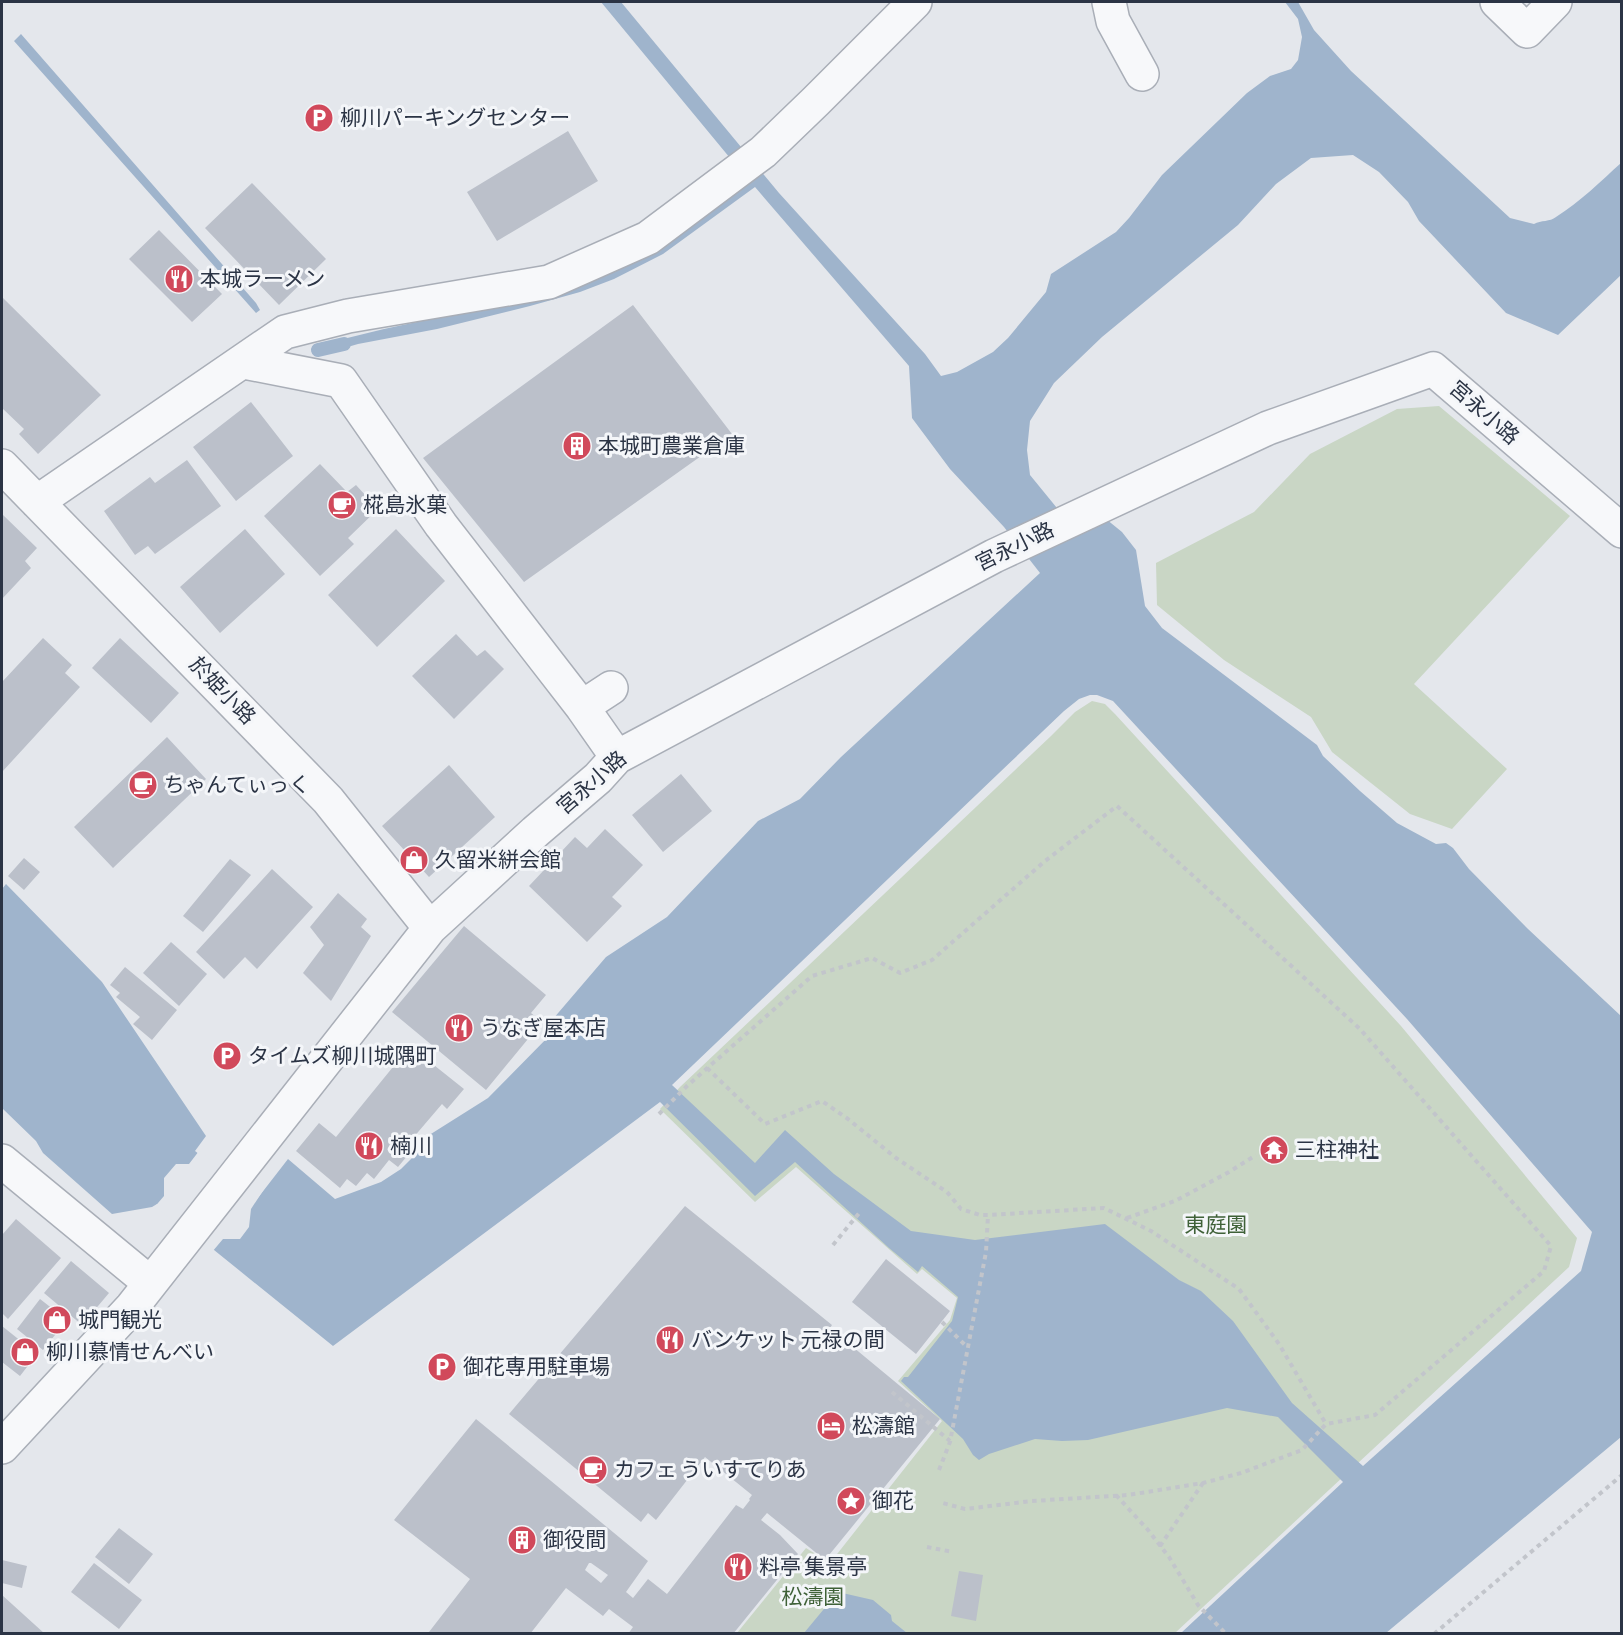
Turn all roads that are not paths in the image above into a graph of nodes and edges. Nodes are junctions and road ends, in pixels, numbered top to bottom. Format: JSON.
{"nodes":[{"id":1,"x":915,"y":2,"type":"edge"},
{"id":2,"x":1109,"y":2,"type":"edge"},
{"id":3,"x":1497,"y":2,"type":"edge"},
{"id":4,"x":1555,"y":2,"type":"edge"},
{"id":5,"x":1142,"y":74,"type":"dead end"},
{"id":6,"x":244,"y":362,"type":"junction"},
{"id":7,"x":2,"y":466,"type":"edge"},
{"id":8,"x":37,"y":502,"type":"junction"},
{"id":9,"x":1622,"y":531,"type":"edge"},
{"id":10,"x":611,"y":688,"type":"dead end"},
{"id":11,"x":582,"y":707,"type":"junction"},
{"id":12,"x":617,"y":757,"type":"junction"},
{"id":13,"x":430,"y":928,"type":"junction"},
{"id":14,"x":2,"y":1161,"type":"edge"},
{"id":15,"x":150,"y":1283,"type":"junction"},
{"id":16,"x":2,"y":1447,"type":"edge"}],
"edges":[{"from":1,"to":6,"type":"street"},
{"from":2,"to":5,"type":"street"},
{"from":3,"to":4,"type":"street"},
{"from":6,"to":8,"type":"street"},
{"from":6,"to":11,"type":"street"},
{"from":7,"to":8,"type":"street","name":"於姫小路"},
{"from":8,"to":13,"type":"street","name":"於姫小路"},
{"from":9,"to":12,"type":"street","name":"宮永小路"},
{"from":10,"to":11,"type":"street"},
{"from":11,"to":12,"type":"street"},
{"from":12,"to":13,"type":"street","name":"宮永小路"},
{"from":13,"to":15,"type":"street","name":"宮永小路"},
{"from":14,"to":15,"type":"street"},
{"from":15,"to":16,"type":"street","name":"宮永小路"}]}
